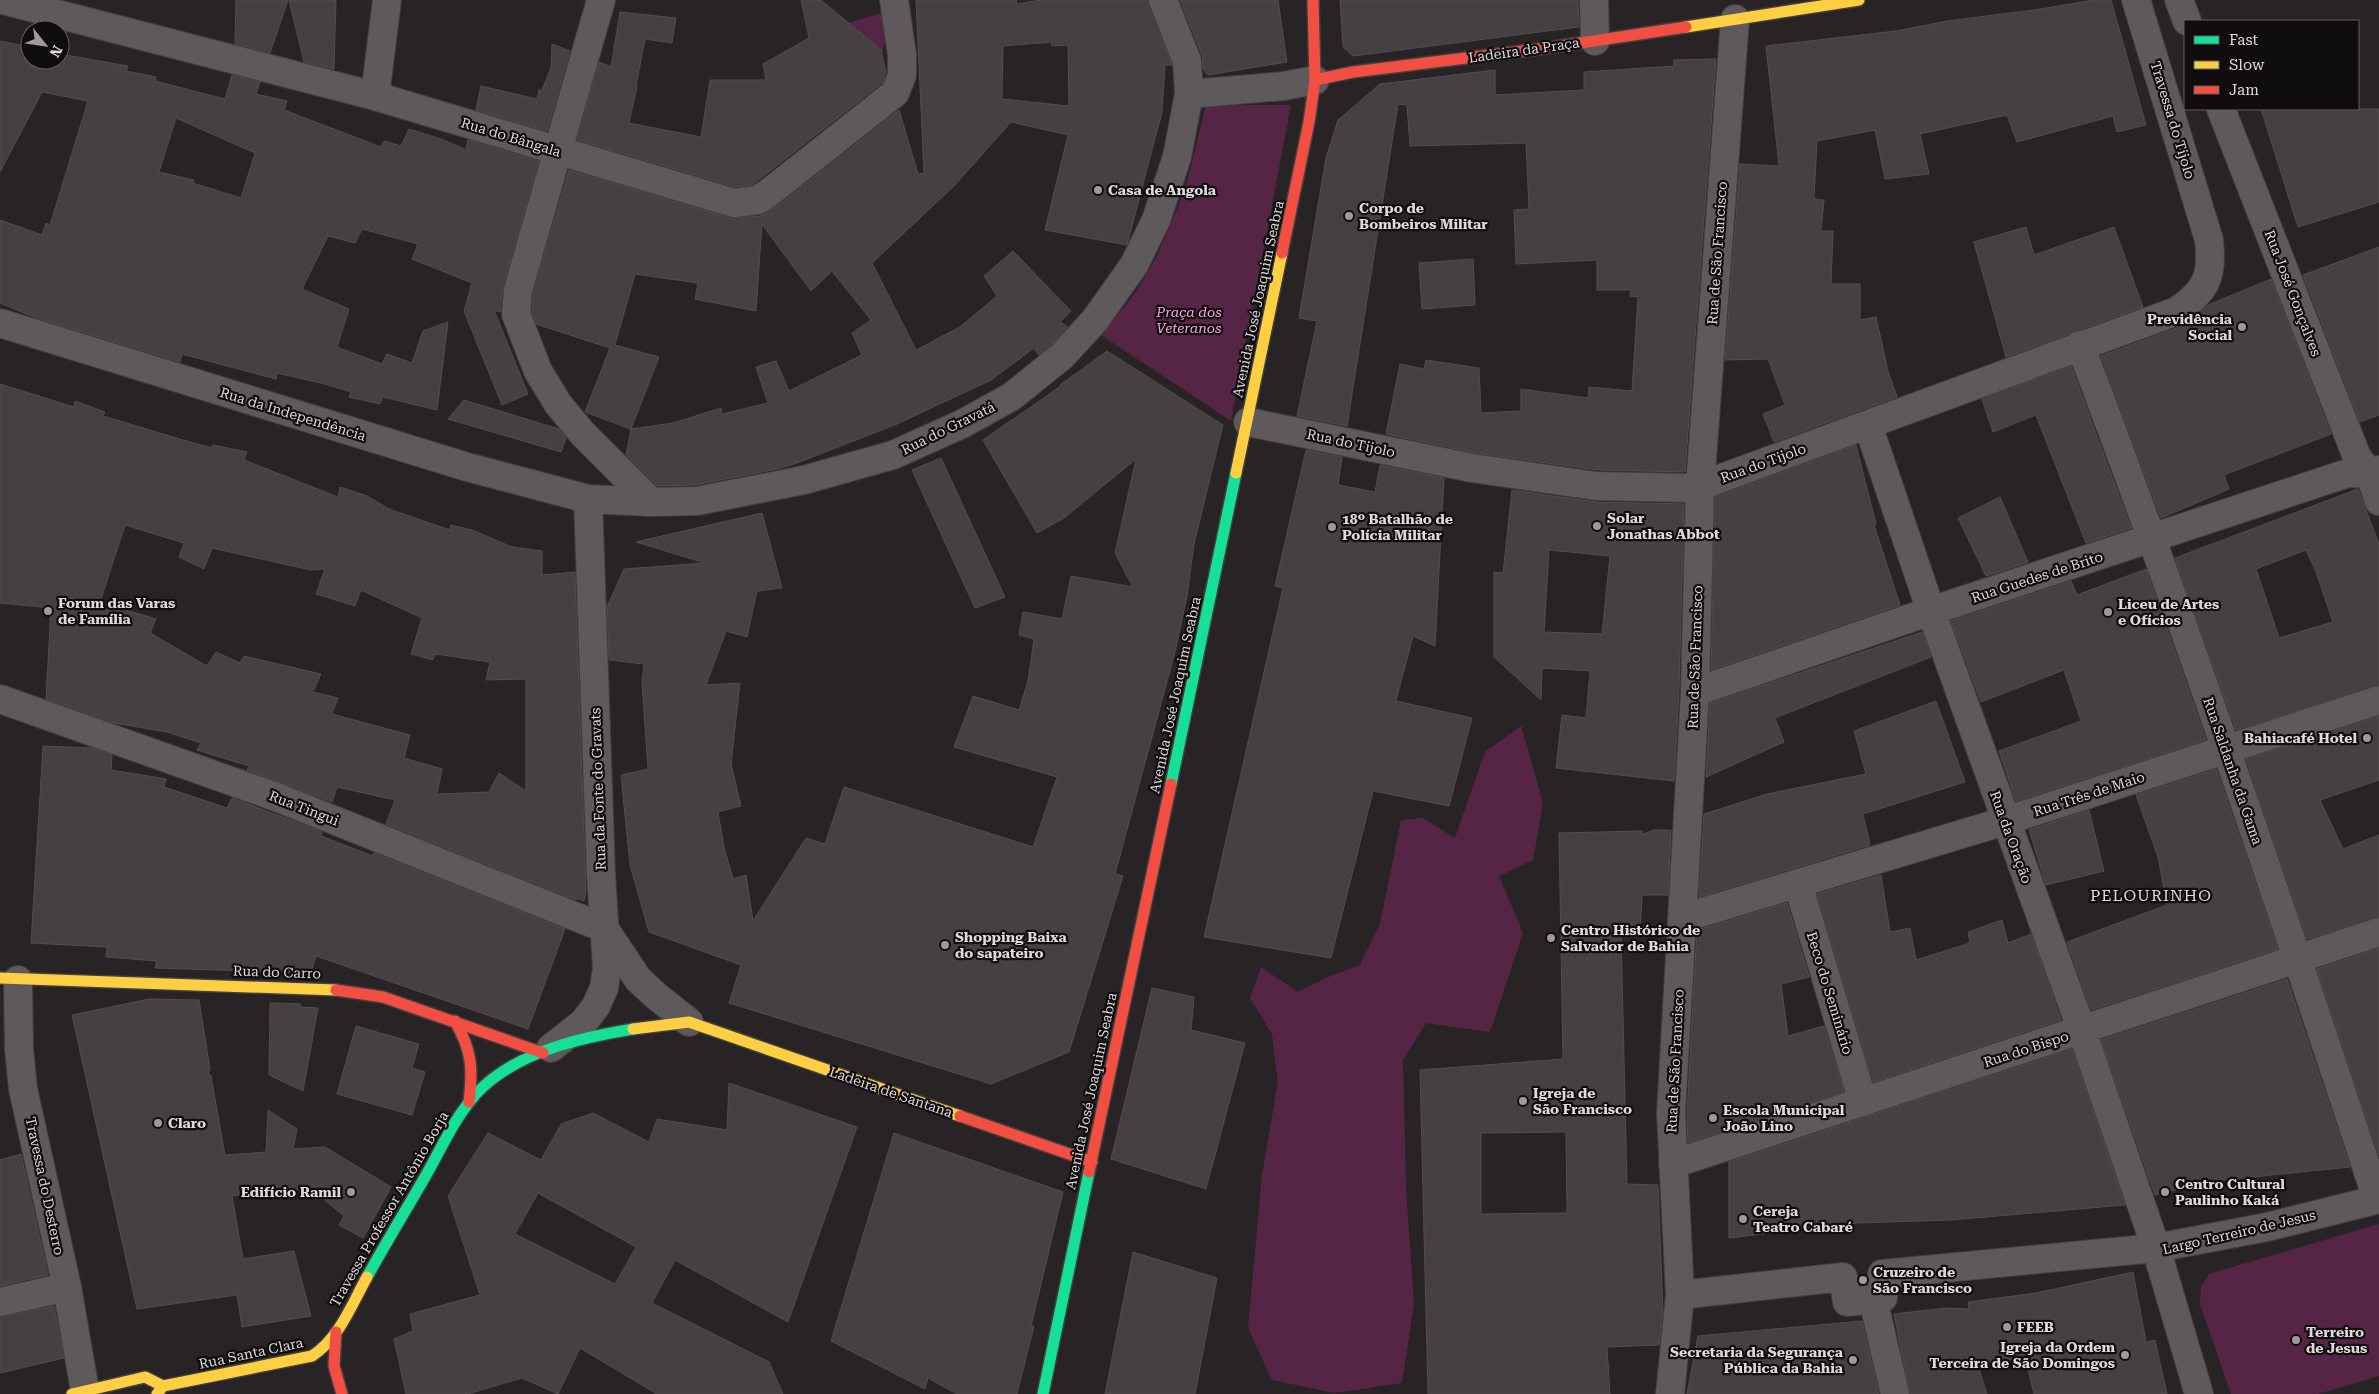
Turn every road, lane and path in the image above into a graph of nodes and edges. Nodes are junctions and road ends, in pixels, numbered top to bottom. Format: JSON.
{"nodes":[{"id":1,"x":3,"y":0,"type":"edge"},
{"id":2,"x":387,"y":0,"type":"edge"},
{"id":3,"x":601,"y":0,"type":"edge"},
{"id":4,"x":894,"y":0,"type":"edge"},
{"id":5,"x":1163,"y":0,"type":"edge"},
{"id":6,"x":1313,"y":0,"type":"edge"},
{"id":7,"x":1594,"y":0,"type":"edge"},
{"id":8,"x":1859,"y":0,"type":"edge"},
{"id":9,"x":2136,"y":0,"type":"edge"},
{"id":10,"x":2179,"y":0,"type":"edge"},
{"id":11,"x":1735,"y":19,"type":"junction"},
{"id":12,"x":2187,"y":20,"type":"edge"},
{"id":13,"x":1595,"y":41,"type":"junction"},
{"id":14,"x":1315,"y":80,"type":"junction"},
{"id":15,"x":1188,"y":94,"type":"junction"},
{"id":16,"x":375,"y":96,"type":"junction"},
{"id":17,"x":2221,"y":110,"type":"edge"},
{"id":18,"x":558,"y":152,"type":"junction"},
{"id":19,"x":2209,"y":240,"type":"joint"},
{"id":20,"x":0,"y":323,"type":"edge"},
{"id":21,"x":2080,"y":345,"type":"junction"},
{"id":22,"x":1248,"y":422,"type":"junction"},
{"id":23,"x":1868,"y":425,"type":"junction"},
{"id":24,"x":2374,"y":472,"type":"edge"},
{"id":25,"x":1700,"y":486,"type":"junction"},
{"id":26,"x":588,"y":499,"type":"junction"},
{"id":27,"x":2379,"y":501,"type":"edge"},
{"id":28,"x":651,"y":502,"type":"junction"},
{"id":29,"x":2154,"y":539,"type":"junction"},
{"id":30,"x":1931,"y":611,"type":"junction"},
{"id":31,"x":1696,"y":692,"type":"junction"},
{"id":32,"x":0,"y":699,"type":"edge"},
{"id":33,"x":2379,"y":700,"type":"edge"},
{"id":34,"x":2226,"y":750,"type":"junction"},
{"id":35,"x":2005,"y":821,"type":"junction"},
{"id":36,"x":1798,"y":884,"type":"junction"},
{"id":37,"x":1684,"y":918,"type":"junction"},
{"id":38,"x":604,"y":928,"type":"junction"},
{"id":39,"x":2379,"y":932,"type":"edge"},
{"id":40,"x":2298,"y":960,"type":"junction"},
{"id":41,"x":9,"y":979,"type":"edge"},
{"id":42,"x":455,"y":1022,"type":"junction"},
{"id":43,"x":689,"y":1022,"type":"junction"},
{"id":44,"x":2082,"y":1031,"type":"junction"},
{"id":45,"x":543,"y":1052,"type":"junction"},
{"id":46,"x":469,"y":1102,"type":"junction"},
{"id":47,"x":1863,"y":1102,"type":"junction"},
{"id":48,"x":1092,"y":1162,"type":"junction"},
{"id":49,"x":1673,"y":1164,"type":"junction"},
{"id":50,"x":2378,"y":1199,"type":"edge"},
{"id":51,"x":2156,"y":1248,"type":"junction"},
{"id":52,"x":67,"y":1287,"type":"junction"},
{"id":53,"x":1680,"y":1295,"type":"junction"},
{"id":54,"x":1872,"y":1300,"type":"junction"},
{"id":55,"x":0,"y":1302,"type":"edge"},
{"id":56,"x":336,"y":1332,"type":"junction"},
{"id":57,"x":296,"y":1359,"type":"junction"},
{"id":58,"x":314,"y":1367,"type":"dead end"},
{"id":59,"x":326,"y":1374,"type":"dead end"},
{"id":60,"x":340,"y":1389,"type":"edge"},
{"id":61,"x":160,"y":1390,"type":"edge"},
{"id":62,"x":78,"y":1393,"type":"edge"},
{"id":63,"x":1043,"y":1394,"type":"edge"},
{"id":64,"x":1670,"y":1394,"type":"edge"},
{"id":65,"x":1895,"y":1394,"type":"edge"},
{"id":66,"x":2199,"y":1394,"type":"edge"}],
"edges":[{"from":1,"to":16,"type":"street","name":"Rua do Bângala"},
{"from":2,"to":16,"type":"street"},
{"from":3,"to":18,"type":"street"},
{"from":4,"to":18,"type":"street","name":"Rua do Bângala"},
{"from":5,"to":15,"type":"street","name":"Rua do Gravatá"},
{"from":6,"to":14,"type":"street","name":"Avenida José Joaquim Seabra"},
{"from":7,"to":13,"type":"street"},
{"from":8,"to":11,"type":"street","name":"Ladeira da Praça"},
{"from":9,"to":19,"type":"street","name":"Travessa do Tijolo"},
{"from":10,"to":12,"type":"street"},
{"from":11,"to":13,"type":"street","name":"Ladeira da Praça"},
{"from":11,"to":25,"type":"street","name":"Rua de São Francisco"},
{"from":13,"to":14,"type":"street","name":"Ladeira da Praça"},
{"from":14,"to":15,"type":"street","name":"Ladeira da Praça"},
{"from":14,"to":22,"type":"street","name":"Avenida José Joaquim Seabra"},
{"from":15,"to":28,"type":"street","name":"Rua do Gravatá"},
{"from":16,"to":18,"type":"street","name":"Rua do Bângala"},
{"from":17,"to":24,"type":"street","name":"Rua José Gonçalves"},
{"from":18,"to":28,"type":"street"},
{"from":19,"to":21,"type":"street","name":"Rua do Tijolo"},
{"from":20,"to":26,"type":"street","name":"Rua da Independência"},
{"from":21,"to":23,"type":"street","name":"Rua do Tijolo"},
{"from":21,"to":29,"type":"street","name":"Rua Saldanha da Gama"},
{"from":22,"to":25,"type":"street","name":"Rua do Tijolo"},
{"from":22,"to":48,"type":"street","name":"Avenida José Joaquim Seabra"},
{"from":23,"to":25,"type":"street","name":"Rua do Tijolo"},
{"from":23,"to":30,"type":"street","name":"Rua da Oração"},
{"from":24,"to":27,"type":"street","name":"Rua José Gonçalves"},
{"from":24,"to":29,"type":"street","name":"Rua Guedes de Brito"},
{"from":25,"to":31,"type":"street","name":"Rua de São Francisco"},
{"from":26,"to":28,"type":"street","name":"Rua do Gravatá"},
{"from":26,"to":38,"type":"street","name":"Rua da Fonte do Gravats"},
{"from":29,"to":30,"type":"street","name":"Rua Guedes de Brito"},
{"from":29,"to":34,"type":"street","name":"Rua Saldanha da Gama"},
{"from":30,"to":31,"type":"street","name":"Rua Guedes de Brito"},
{"from":30,"to":35,"type":"street","name":"Rua da Oração"},
{"from":31,"to":37,"type":"street","name":"Rua de São Francisco"},
{"from":32,"to":38,"type":"street","name":"Rua Tingui"},
{"from":33,"to":34,"type":"street","name":"Rua Três de Maio"},
{"from":34,"to":35,"type":"street","name":"Rua Três de Maio"},
{"from":34,"to":40,"type":"street","name":"Rua Saldanha da Gama"},
{"from":35,"to":36,"type":"street","name":"Rua Três de Maio"},
{"from":35,"to":44,"type":"street","name":"Rua da Oração"},
{"from":36,"to":37,"type":"street","name":"Rua Três de Maio"},
{"from":36,"to":47,"type":"street","name":"Beco do Seminário"},
{"from":37,"to":49,"type":"street","name":"Rua de São Francisco"},
{"from":38,"to":43,"type":"street","name":"Ladeira de Santana"},
{"from":38,"to":45,"type":"street","name":"Rua da Fonte do Gravats"},
{"from":39,"to":40,"type":"street","name":"Rua do Bispo"},
{"from":40,"to":44,"type":"street","name":"Rua do Bispo"},
{"from":40,"to":50,"type":"street","name":"Rua Saldanha da Gama"},
{"from":41,"to":42,"type":"street","name":"Rua do Carro"},
{"from":41,"to":52,"type":"street","name":"Travessa do Desterro"},
{"from":42,"to":45,"type":"street","name":"Rua do Carro"},
{"from":42,"to":46,"type":"street","name":"Travessa Professor Antônio Borja"},
{"from":43,"to":45,"type":"street","name":"Ladeira de Santana"},
{"from":43,"to":48,"type":"street","name":"Ladeira de Santana"},
{"from":44,"to":47,"type":"street","name":"Rua do Bispo"},
{"from":44,"to":51,"type":"street","name":"Rua da Oração"},
{"from":45,"to":46,"type":"street","name":"Travessa Professor Antônio Borja"},
{"from":46,"to":56,"type":"street","name":"Travessa Professor Antônio Borja"},
{"from":47,"to":49,"type":"street","name":"Rua do Bispo"},
{"from":48,"to":63,"type":"street","name":"Avenida José Joaquim Seabra"},
{"from":49,"to":53,"type":"street","name":"Rua de São Francisco"},
{"from":50,"to":51,"type":"street","name":"Largo Terreiro de Jesus"},
{"from":51,"to":54,"type":"street"},
{"from":51,"to":66,"type":"street","name":"Largo Terreiro de Jesus"},
{"from":52,"to":55,"type":"street"},
{"from":52,"to":62,"type":"street","name":"Travessa do Desterro"},
{"from":53,"to":54,"type":"street"},
{"from":53,"to":64,"type":"street","name":"Rua de São Francisco"},
{"from":54,"to":65,"type":"street"},
{"from":56,"to":57,"type":"street","name":"Rua Santa Clara"},
{"from":56,"to":60,"type":"street"},
{"from":57,"to":58,"type":"street"},
{"from":57,"to":61,"type":"street","name":"Rua Santa Clara"},
{"from":59,"to":60,"type":"street"},
{"from":61,"to":62,"type":"street","name":"Rua Santa Clara"}]}
